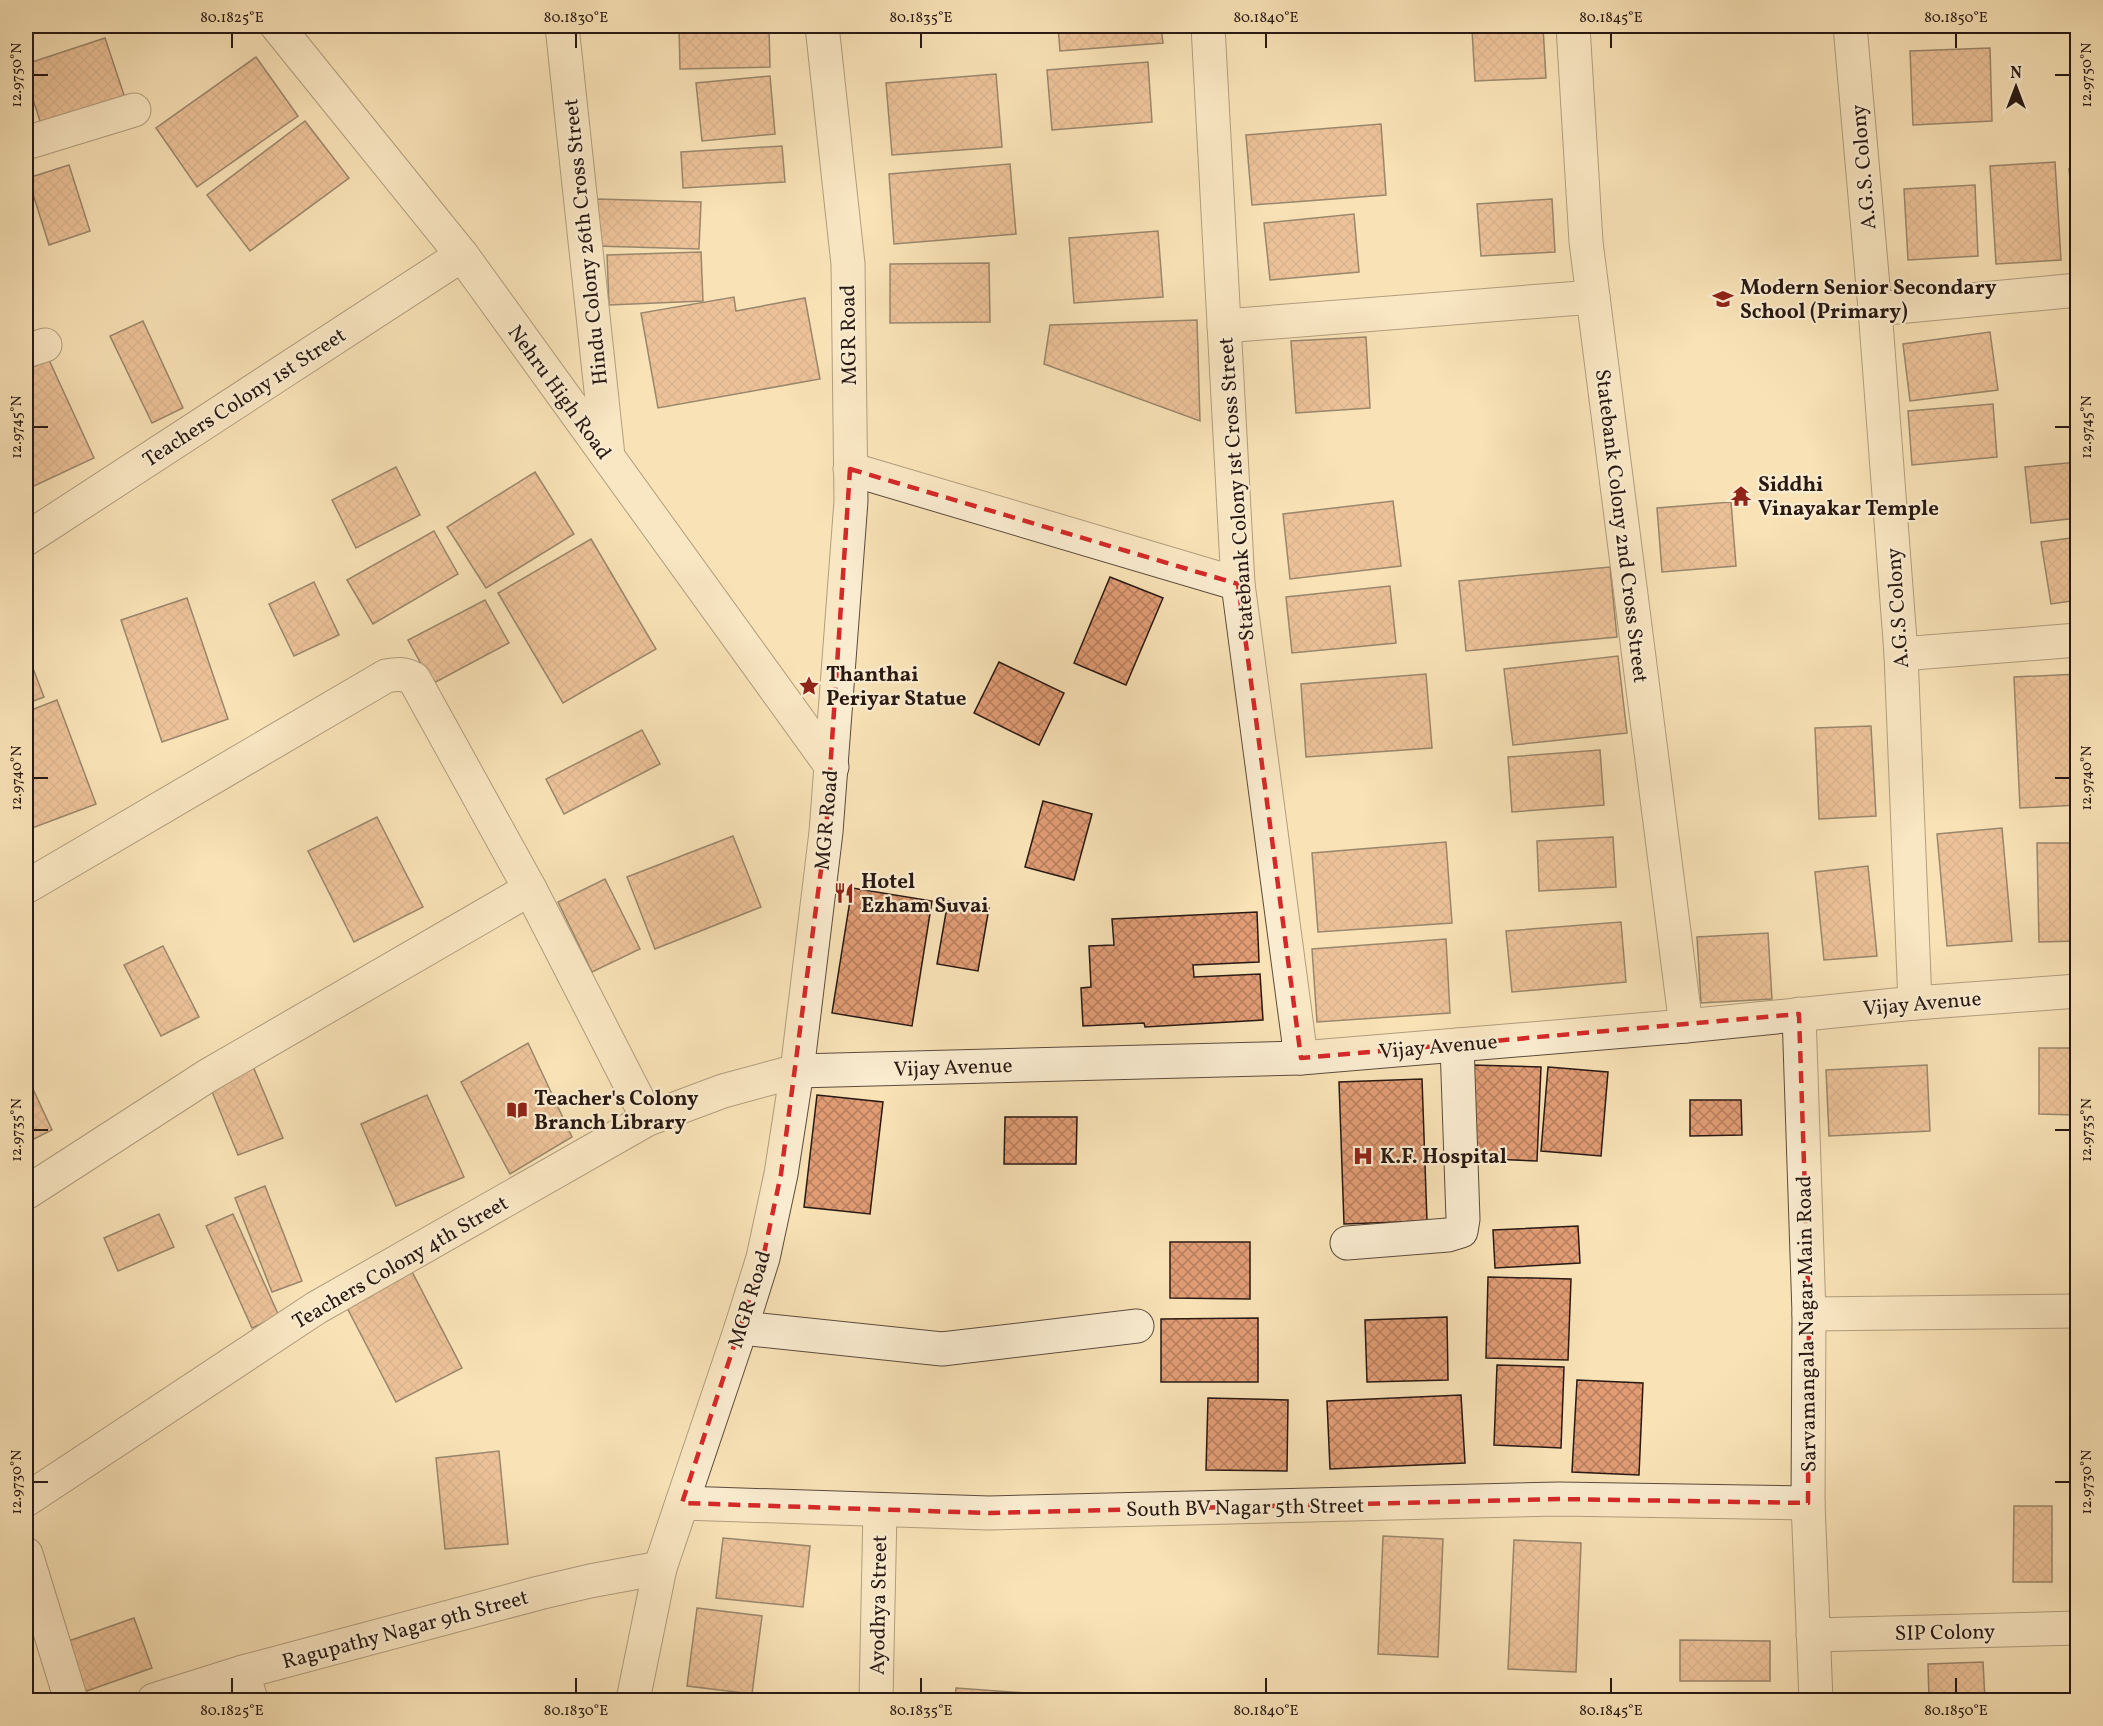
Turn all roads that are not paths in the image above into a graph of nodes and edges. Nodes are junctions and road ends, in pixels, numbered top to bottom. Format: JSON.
{"nodes":[{"id":1,"x":277,"y":26,"type":"edge"},
{"id":2,"x":562,"y":26,"type":"edge"},
{"id":3,"x":822,"y":26,"type":"edge"},
{"id":4,"x":1209,"y":26,"type":"edge"},
{"id":5,"x":1573,"y":26,"type":"edge"},
{"id":6,"x":1850,"y":26,"type":"edge"},
{"id":7,"x":134,"y":110,"type":"dead end"},
{"id":8,"x":26,"y":143,"type":"edge"},
{"id":9,"x":462,"y":255,"type":"junction"},
{"id":10,"x":2078,"y":290,"type":"edge"},
{"id":11,"x":1593,"y":297,"type":"junction"},
{"id":12,"x":1875,"y":309,"type":"junction"},
{"id":13,"x":1224,"y":326,"type":"junction"},
{"id":14,"x":608,"y":458,"type":"junction"},
{"id":15,"x":850,"y":469,"type":"junction"},
{"id":16,"x":26,"y":539,"type":"edge"},
{"id":17,"x":1238,"y":584,"type":"junction"},
{"id":18,"x":2078,"y":640,"type":"edge"},
{"id":19,"x":1901,"y":654,"type":"junction"},
{"id":20,"x":832,"y":767,"type":"junction"},
{"id":21,"x":26,"y":887,"type":"edge"},
{"id":22,"x":530,"y":890,"type":"junction"},
{"id":23,"x":2078,"y":991,"type":"edge"},
{"id":24,"x":1914,"y":1003,"type":"junction"},
{"id":25,"x":1799,"y":1014,"type":"junction"},
{"id":26,"x":1686,"y":1026,"type":"junction"},
{"id":27,"x":1457,"y":1045,"type":"junction"},
{"id":28,"x":1301,"y":1058,"type":"junction"},
{"id":29,"x":797,"y":1071,"type":"junction"},
{"id":30,"x":648,"y":1119,"type":"junction"},
{"id":31,"x":26,"y":1193,"type":"edge"},
{"id":32,"x":1347,"y":1243,"type":"dead end"},
{"id":33,"x":2078,"y":1311,"type":"edge"},
{"id":34,"x":1809,"y":1314,"type":"junction"},
{"id":35,"x":1137,"y":1326,"type":"dead end"},
{"id":36,"x":741,"y":1328,"type":"junction"},
{"id":37,"x":26,"y":1500,"type":"edge"},
{"id":38,"x":682,"y":1503,"type":"junction"},
{"id":39,"x":1808,"y":1503,"type":"junction"},
{"id":40,"x":880,"y":1510,"type":"junction"},
{"id":41,"x":26,"y":1554,"type":"edge"},
{"id":42,"x":660,"y":1568,"type":"junction"},
{"id":43,"x":2078,"y":1628,"type":"edge"},
{"id":44,"x":1813,"y":1635,"type":"junction"},
{"id":45,"x":247,"y":1686,"type":"edge"},
{"id":46,"x":71,"y":1701,"type":"edge"},
{"id":47,"x":154,"y":1701,"type":"edge"},
{"id":48,"x":633,"y":1701,"type":"edge"},
{"id":49,"x":876,"y":1701,"type":"edge"},
{"id":50,"x":1816,"y":1701,"type":"edge"}],
"edges":[{"from":1,"to":9,"type":"street","name":"Nehru High Road"},
{"from":2,"to":14,"type":"street","name":"Hindu Colony 26th Cross Street"},
{"from":3,"to":15,"type":"street","name":"MGR Road"},
{"from":4,"to":13,"type":"street","name":"Statebank Colony 1st Cross Street"},
{"from":5,"to":11,"type":"street","name":"Statebank Colony 2nd Cross Street"},
{"from":6,"to":12,"type":"street","name":"A.G.S. Colony"},
{"from":7,"to":8,"type":"street"},
{"from":9,"to":14,"type":"street","name":"Nehru High Road"},
{"from":9,"to":16,"type":"street","name":"Teachers Colony 1st Street"},
{"from":10,"to":12,"type":"street"},
{"from":11,"to":13,"type":"street"},
{"from":11,"to":26,"type":"street","name":"Statebank Colony 2nd Cross Street"},
{"from":12,"to":19,"type":"street","name":"A.G.S Colony"},
{"from":13,"to":17,"type":"street","name":"Statebank Colony 1st Cross Street"},
{"from":14,"to":20,"type":"street","name":"Nehru High Road"},
{"from":15,"to":17,"type":"street"},
{"from":15,"to":20,"type":"street","name":"MGR Road"},
{"from":17,"to":28,"type":"street","name":"Statebank Colony 1st Cross Street"},
{"from":18,"to":19,"type":"street"},
{"from":19,"to":24,"type":"street","name":"A.G.S Colony"},
{"from":20,"to":29,"type":"street","name":"MGR Road"},
{"from":21,"to":22,"type":"street"},
{"from":22,"to":30,"type":"street"},
{"from":22,"to":31,"type":"street"},
{"from":23,"to":24,"type":"street","name":"Vijay Avenue"},
{"from":24,"to":25,"type":"street","name":"Vijay Avenue"},
{"from":25,"to":26,"type":"street","name":"Vijay Avenue"},
{"from":25,"to":34,"type":"street","name":"Sarvamangala Nagar Main Road"},
{"from":26,"to":27,"type":"street","name":"Vijay Avenue"},
{"from":27,"to":28,"type":"street","name":"Vijay Avenue"},
{"from":27,"to":32,"type":"street"},
{"from":28,"to":29,"type":"street","name":"Vijay Avenue"},
{"from":29,"to":30,"type":"street","name":"Teachers Colony 4th Street"},
{"from":29,"to":36,"type":"street","name":"MGR Road"},
{"from":30,"to":37,"type":"street","name":"Teachers Colony 4th Street"},
{"from":33,"to":34,"type":"street"},
{"from":34,"to":39,"type":"street","name":"Sarvamangala Nagar Main Road"},
{"from":35,"to":36,"type":"street"},
{"from":36,"to":38,"type":"street","name":"MGR Road"},
{"from":38,"to":40,"type":"street","name":"South BV Nagar 5th Street"},
{"from":38,"to":42,"type":"street","name":"MGR Road"},
{"from":39,"to":40,"type":"street","name":"South BV Nagar 5th Street"},
{"from":39,"to":44,"type":"street","name":"Sarvamangala Nagar Main Road"},
{"from":40,"to":49,"type":"street","name":"Ayodhya Street"},
{"from":41,"to":46,"type":"street"},
{"from":42,"to":45,"type":"street","name":"Ragupathy Nagar 9th Street"},
{"from":42,"to":48,"type":"street","name":"MGR Road"},
{"from":43,"to":44,"type":"street","name":"SIP Colony"},
{"from":44,"to":50,"type":"street","name":"Sarvamangala Nagar Main Road"},
{"from":45,"to":47,"type":"street","name":"Ragupathy Nagar 9th Street"}]}
